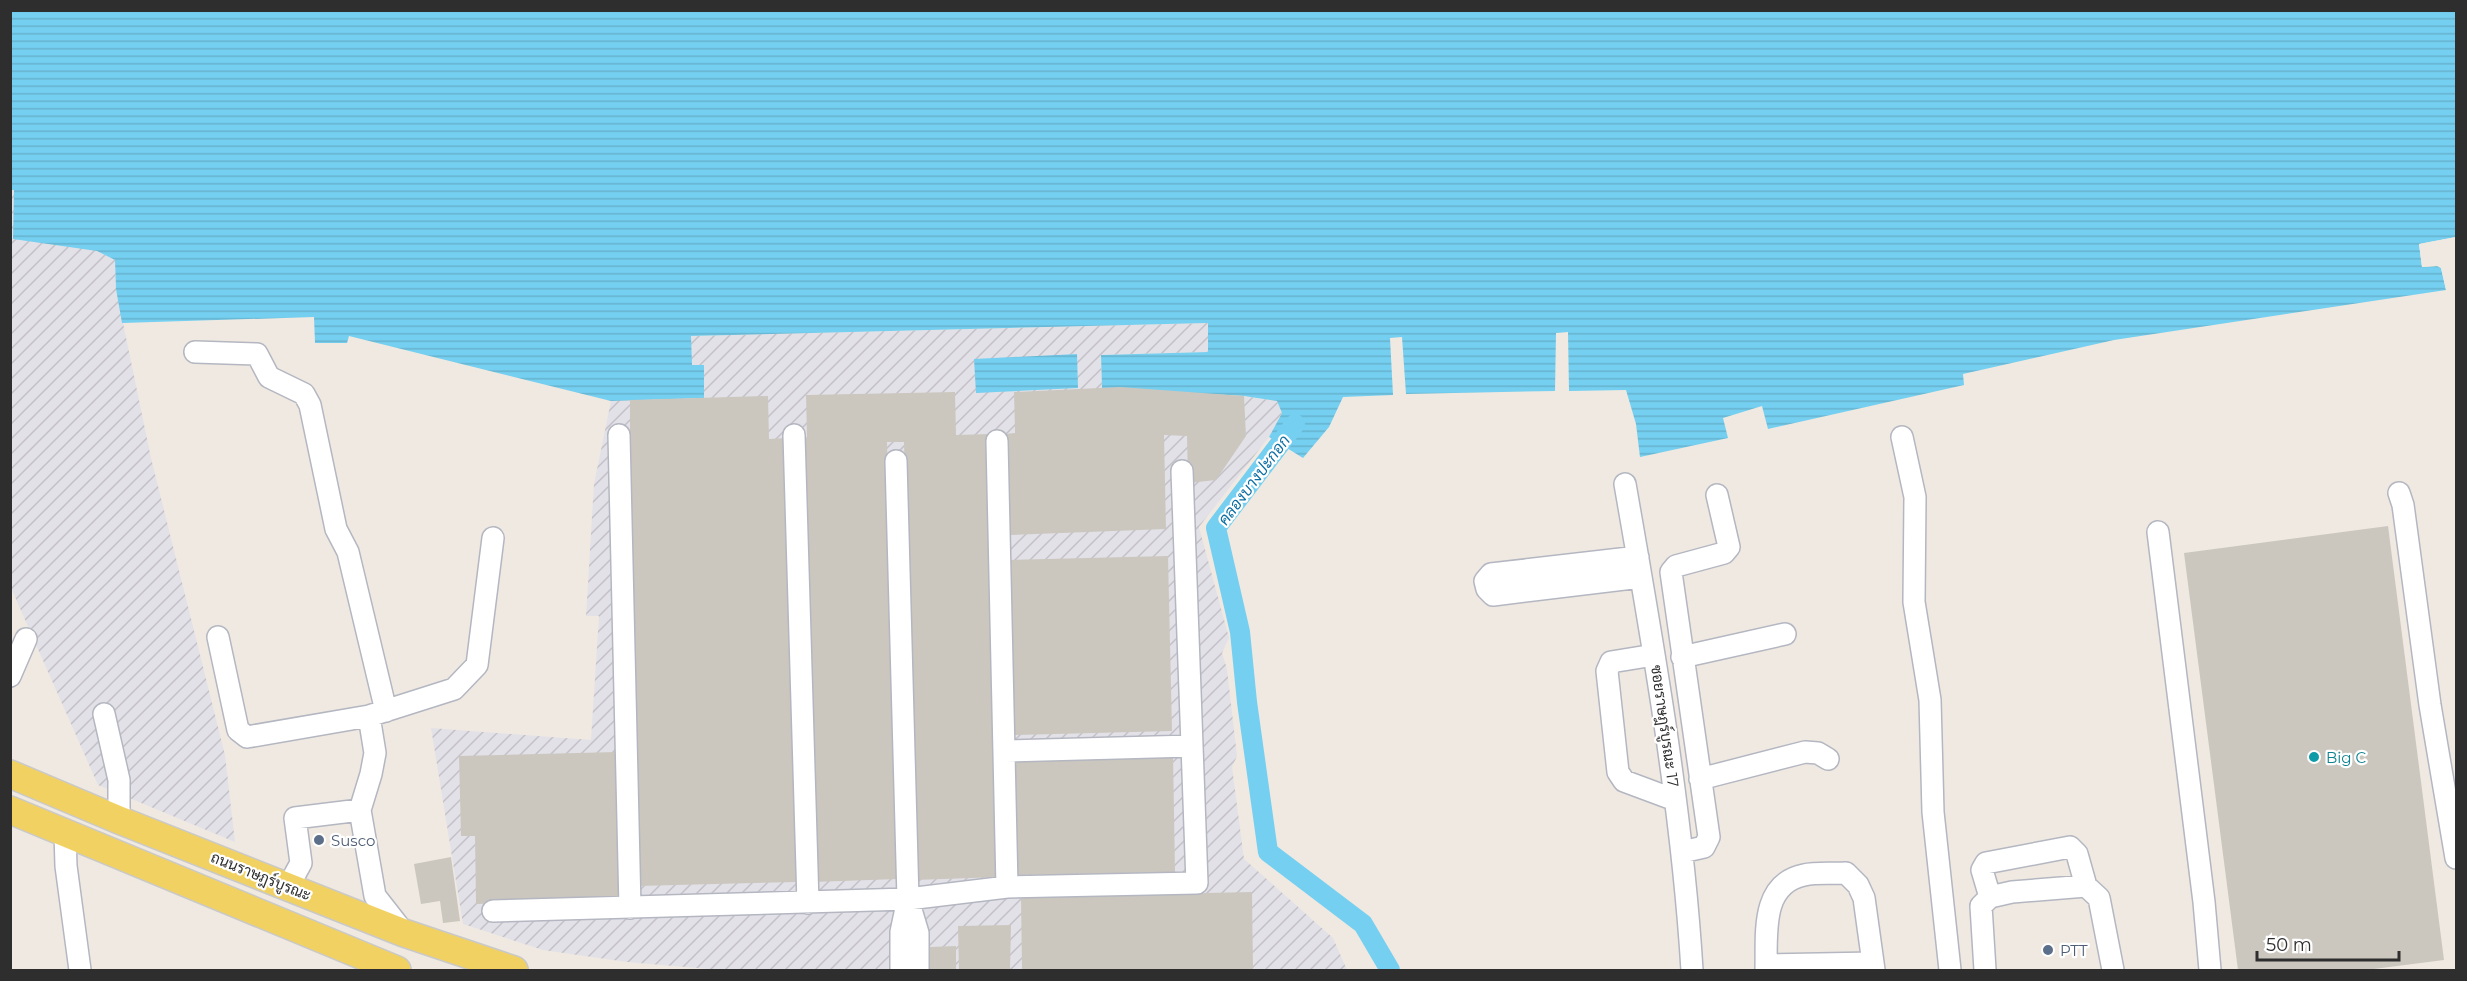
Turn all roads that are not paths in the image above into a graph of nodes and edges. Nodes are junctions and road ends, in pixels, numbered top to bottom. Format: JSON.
{"nodes":[{"id":1,"x":195,"y":352,"type":"dead end"},
{"id":2,"x":619,"y":435,"type":"dead end"},
{"id":3,"x":794,"y":435,"type":"dead end"},
{"id":4,"x":1902,"y":437,"type":"dead end"},
{"id":5,"x":997,"y":441,"type":"dead end"},
{"id":6,"x":897,"y":461,"type":"dead end"},
{"id":7,"x":1182,"y":471,"type":"dead end"},
{"id":8,"x":1625,"y":484,"type":"dead end"},
{"id":9,"x":2399,"y":493,"type":"dead end"},
{"id":10,"x":1717,"y":495,"type":"dead end"},
{"id":11,"x":2158,"y":532,"type":"dead end"},
{"id":12,"x":493,"y":538,"type":"dead end"},
{"id":13,"x":1640,"y":567,"type":"junction"},
{"id":14,"x":1785,"y":634,"type":"dead end"},
{"id":15,"x":218,"y":637,"type":"dead end"},
{"id":16,"x":26,"y":639,"type":"dead end"},
{"id":17,"x":1654,"y":655,"type":"junction"},
{"id":18,"x":1682,"y":657,"type":"junction"},
{"id":19,"x":10,"y":676,"type":"edge"},
{"id":20,"x":377,"y":713,"type":"junction"},
{"id":21,"x":104,"y":714,"type":"dead end"},
{"id":22,"x":1191,"y":747,"type":"junction"},
{"id":23,"x":1006,"y":751,"type":"junction"},
{"id":24,"x":1828,"y":759,"type":"dead end"},
{"id":25,"x":10,"y":774,"type":"edge"},
{"id":26,"x":1700,"y":779,"type":"junction"},
{"id":27,"x":1675,"y":800,"type":"junction"},
{"id":28,"x":10,"y":810,"type":"edge"},
{"id":29,"x":360,"y":810,"type":"junction"},
{"id":30,"x":119,"y":820,"type":"junction"},
{"id":31,"x":65,"y":833,"type":"junction"},
{"id":32,"x":1682,"y":852,"type":"junction"},
{"id":33,"x":2457,"y":858,"type":"edge"},
{"id":34,"x":2086,"y":886,"type":"junction"},
{"id":35,"x":288,"y":887,"type":"junction"},
{"id":36,"x":1007,"y":887,"type":"junction"},
{"id":37,"x":1990,"y":897,"type":"junction"},
{"id":38,"x":908,"y":899,"type":"junction"},
{"id":39,"x":807,"y":903,"type":"junction"},
{"id":40,"x":630,"y":908,"type":"junction"},
{"id":41,"x":493,"y":911,"type":"dead end"},
{"id":42,"x":404,"y":933,"type":"junction"},
{"id":43,"x":1873,"y":967,"type":"edge"},
{"id":44,"x":1766,"y":968,"type":"edge"},
{"id":45,"x":80,"y":970,"type":"edge"},
{"id":46,"x":398,"y":970,"type":"edge"},
{"id":47,"x":514,"y":970,"type":"edge"},
{"id":48,"x":901,"y":970,"type":"edge"},
{"id":49,"x":918,"y":970,"type":"edge"},
{"id":50,"x":1692,"y":970,"type":"edge"},
{"id":51,"x":1950,"y":970,"type":"edge"},
{"id":52,"x":1985,"y":970,"type":"edge"},
{"id":53,"x":2113,"y":970,"type":"edge"},
{"id":54,"x":2210,"y":970,"type":"edge"}],
"edges":[{"from":1,"to":20,"type":"street"},
{"from":2,"to":40,"type":"street"},
{"from":3,"to":39,"type":"street"},
{"from":4,"to":51,"type":"street"},
{"from":5,"to":23,"type":"street"},
{"from":6,"to":38,"type":"street"},
{"from":7,"to":22,"type":"street"},
{"from":8,"to":13,"type":"street","name":"ซอยราษฎร์บูรณะ 17"},
{"from":9,"to":33,"type":"street"},
{"from":10,"to":18,"type":"street"},
{"from":11,"to":54,"type":"street"},
{"from":12,"to":20,"type":"street"},
{"from":13,"to":13,"type":"street"},
{"from":13,"to":17,"type":"street","name":"ซอยราษฎร์บูรณะ 17"},
{"from":14,"to":18,"type":"street"},
{"from":15,"to":20,"type":"street"},
{"from":16,"to":19,"type":"street"},
{"from":17,"to":27,"type":"street","name":"ซอยราษฎร์บูรณะ 17"},
{"from":17,"to":27,"type":"street"},
{"from":18,"to":26,"type":"street"},
{"from":20,"to":29,"type":"street"},
{"from":21,"to":30,"type":"street"},
{"from":22,"to":23,"type":"street"},
{"from":22,"to":36,"type":"street"},
{"from":23,"to":36,"type":"street"},
{"from":24,"to":26,"type":"street"},
{"from":25,"to":30,"type":"main road","name":"ถนนราษฎร์บูรณะ"},
{"from":26,"to":32,"type":"street"},
{"from":27,"to":32,"type":"street","name":"ซอยราษฎร์บูรณะ 17"},
{"from":28,"to":31,"type":"main road"},
{"from":29,"to":35,"type":"street"},
{"from":29,"to":42,"type":"street"},
{"from":30,"to":35,"type":"main road","name":"ถนนราษฎร์บูรณะ"},
{"from":31,"to":45,"type":"street"},
{"from":31,"to":46,"type":"main road"},
{"from":32,"to":50,"type":"street","name":"ซอยราษฎร์บูรณะ 17"},
{"from":34,"to":37,"type":"street"},
{"from":34,"to":37,"type":"street"},
{"from":34,"to":53,"type":"street"},
{"from":35,"to":42,"type":"main road","name":"ถนนราษฎร์บูรณะ"},
{"from":36,"to":38,"type":"street"},
{"from":37,"to":52,"type":"street"},
{"from":38,"to":39,"type":"street"},
{"from":38,"to":48,"type":"street"},
{"from":38,"to":49,"type":"street"},
{"from":39,"to":40,"type":"street"},
{"from":40,"to":41,"type":"street"},
{"from":42,"to":47,"type":"main road","name":"ถนนราษฎร์บูรณะ"},
{"from":43,"to":44,"type":"street"},
{"from":43,"to":44,"type":"street"}]}
